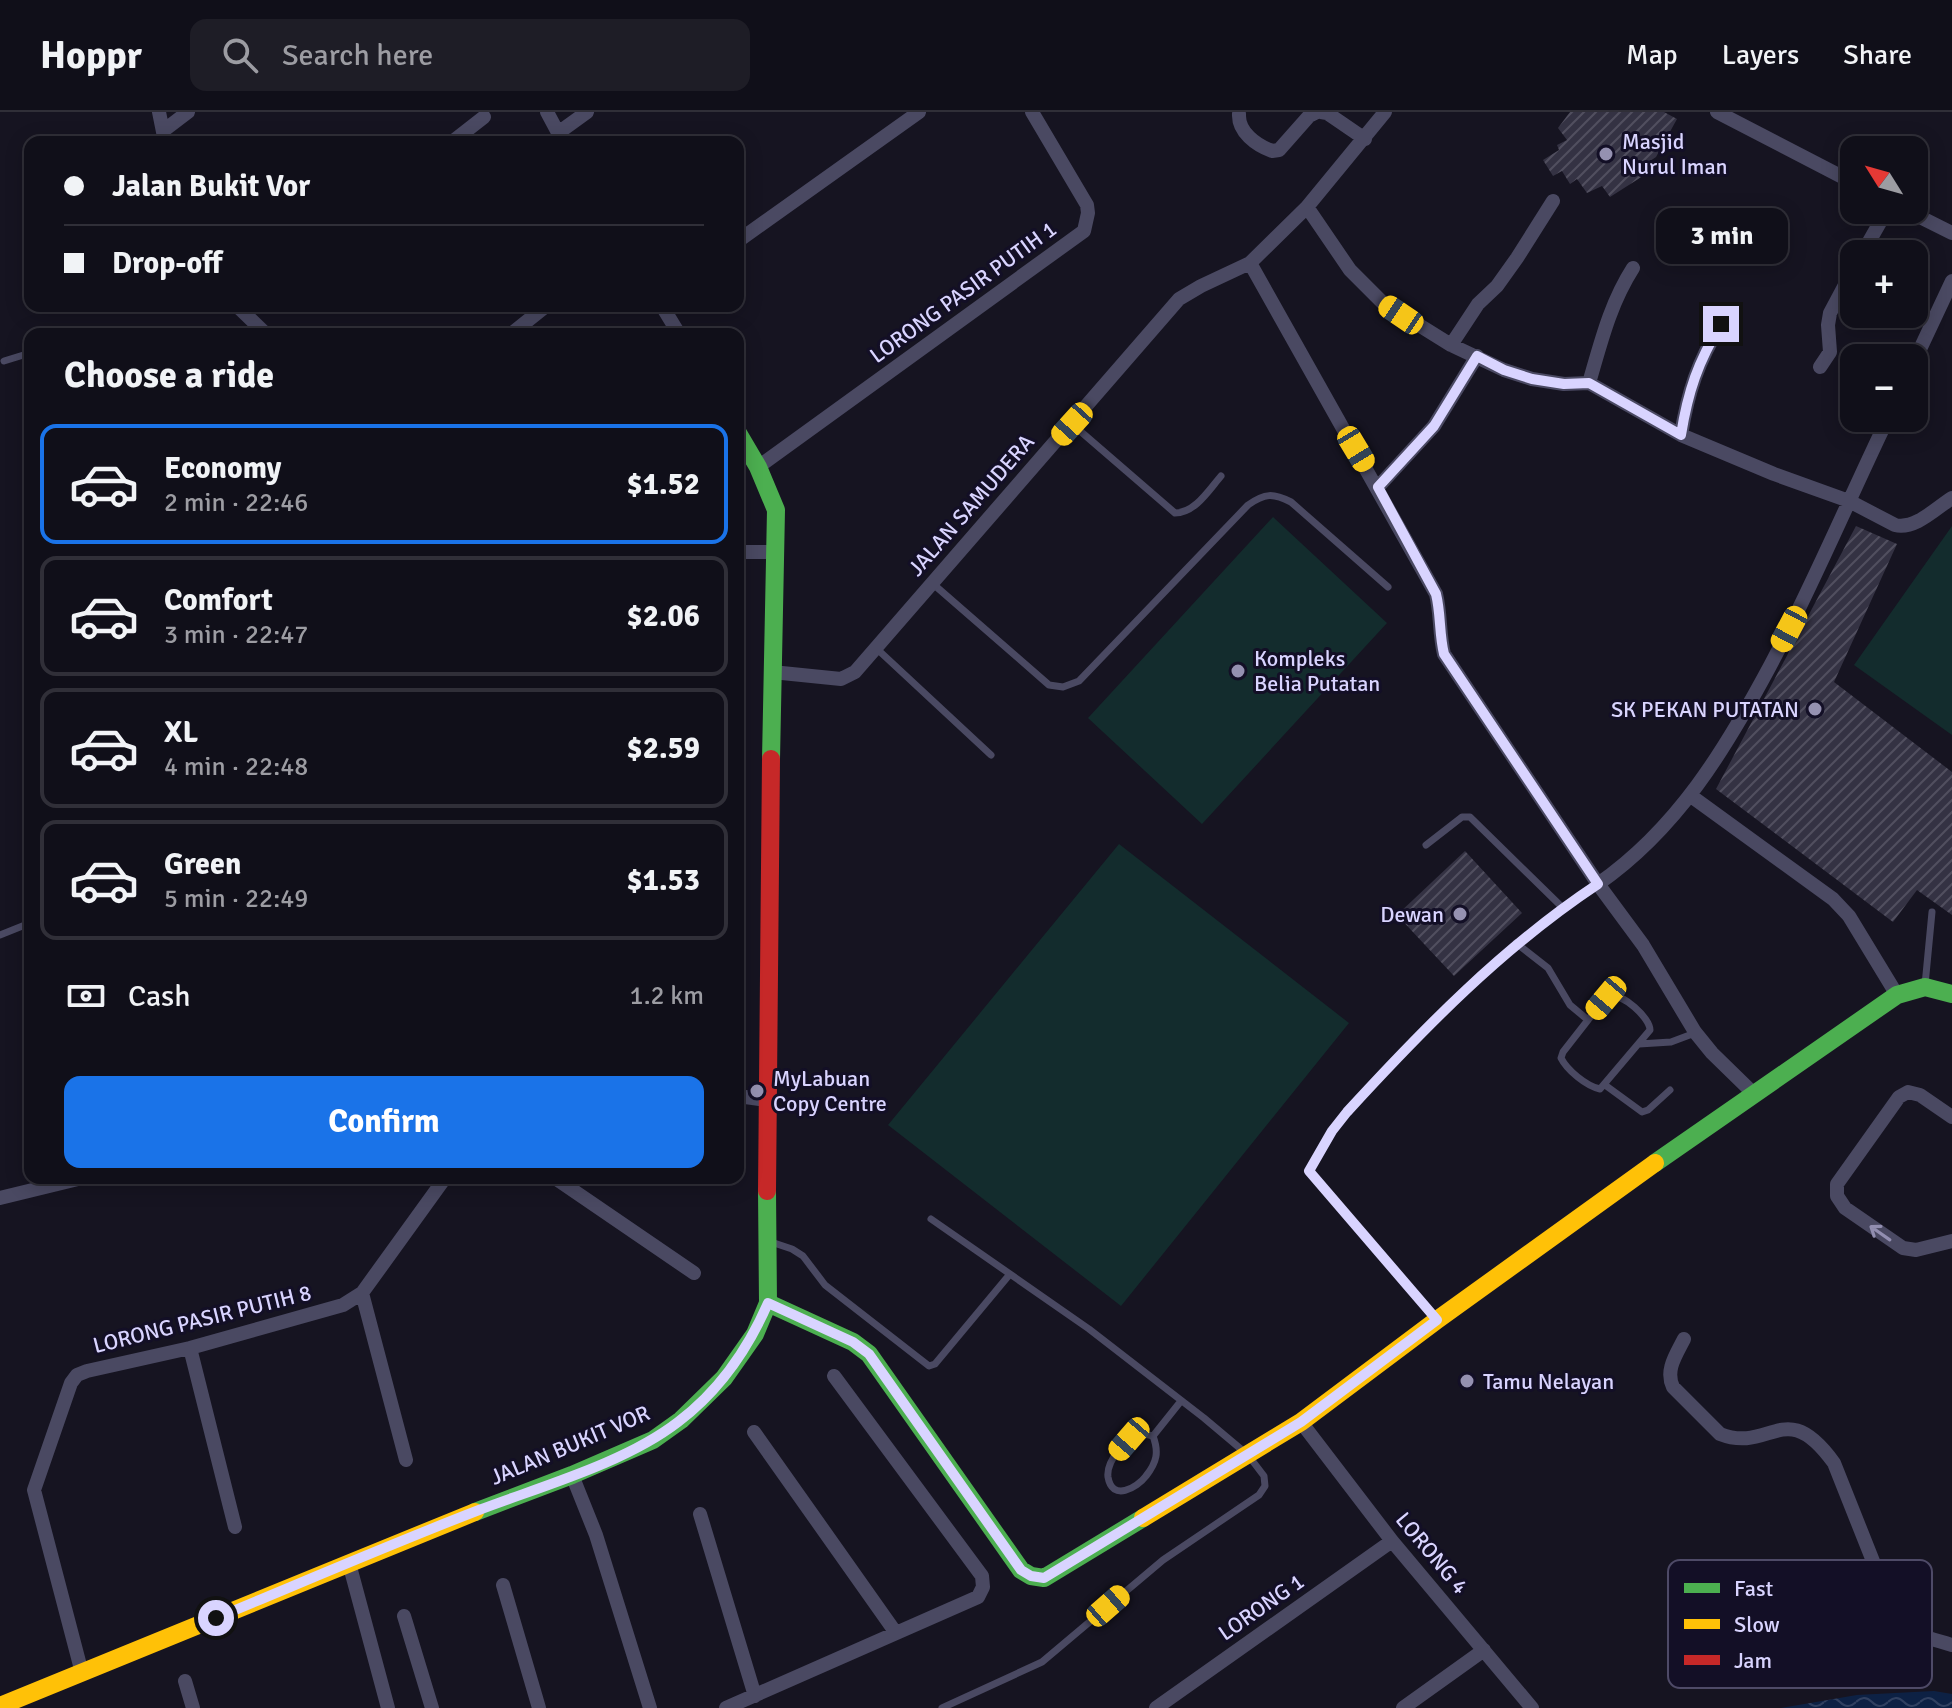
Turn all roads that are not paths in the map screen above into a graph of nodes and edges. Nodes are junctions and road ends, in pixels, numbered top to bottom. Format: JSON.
{"nodes":[{"id":1,"x":159,"y":112,"type":"edge"},
{"id":2,"x":188,"y":112,"type":"edge"},
{"id":3,"x":547,"y":112,"type":"edge"},
{"id":4,"x":587,"y":112,"type":"edge"},
{"id":5,"x":919,"y":112,"type":"edge"},
{"id":6,"x":1032,"y":112,"type":"edge"},
{"id":7,"x":1319,"y":112,"type":"edge"},
{"id":8,"x":1385,"y":112,"type":"edge"},
{"id":9,"x":1717,"y":112,"type":"edge"},
{"id":10,"x":1239,"y":114,"type":"edge"},
{"id":11,"x":484,"y":117,"type":"dead end"},
{"id":12,"x":164,"y":136,"type":"edge"},
{"id":13,"x":165,"y":136,"type":"edge"},
{"id":14,"x":460,"y":136,"type":"edge"},
{"id":15,"x":560,"y":136,"type":"edge"},
{"id":16,"x":563,"y":136,"type":"edge"},
{"id":17,"x":1365,"y":139,"type":"junction"},
{"id":18,"x":1840,"y":176,"type":"edge"},
{"id":19,"x":1553,"y":201,"type":"dead end"},
{"id":20,"x":1307,"y":207,"type":"junction"},
{"id":21,"x":1928,"y":220,"type":"edge"},
{"id":22,"x":1951,"y":230,"type":"edge"},
{"id":23,"x":744,"y":237,"type":"edge"},
{"id":24,"x":1250,"y":263,"type":"junction"},
{"id":25,"x":1633,"y":268,"type":"dead end"},
{"id":26,"x":1952,"y":281,"type":"edge"},
{"id":27,"x":1840,"y":294,"type":"edge"},
{"id":28,"x":245,"y":312,"type":"edge"},
{"id":29,"x":538,"y":312,"type":"edge"},
{"id":30,"x":1721,"y":324,"type":"dead end"},
{"id":31,"x":260,"y":328,"type":"edge"},
{"id":32,"x":518,"y":328,"type":"edge"},
{"id":33,"x":1922,"y":344,"type":"edge"},
{"id":34,"x":1451,"y":345,"type":"junction"},
{"id":35,"x":24,"y":355,"type":"edge"},
{"id":36,"x":1477,"y":356,"type":"junction"},
{"id":37,"x":4,"y":361,"type":"dead end"},
{"id":38,"x":1820,"y":367,"type":"dead end"},
{"id":39,"x":1589,"y":383,"type":"junction"},
{"id":40,"x":1072,"y":424,"type":"junction"},
{"id":41,"x":1881,"y":432,"type":"edge"},
{"id":42,"x":1681,"y":435,"type":"junction"},
{"id":43,"x":744,"y":443,"type":"edge"},
{"id":44,"x":758,"y":467,"type":"junction"},
{"id":45,"x":1221,"y":476,"type":"dead end"},
{"id":46,"x":1378,"y":487,"type":"junction"},
{"id":47,"x":1952,"y":498,"type":"edge"},
{"id":48,"x":1849,"y":501,"type":"junction"},
{"id":49,"x":744,"y":552,"type":"edge"},
{"id":50,"x":774,"y":552,"type":"junction"},
{"id":51,"x":932,"y":583,"type":"junction"},
{"id":52,"x":1388,"y":587,"type":"dead end"},
{"id":53,"x":876,"y":648,"type":"junction"},
{"id":54,"x":772,"y":672,"type":"junction"},
{"id":55,"x":991,"y":755,"type":"dead end"},
{"id":56,"x":1691,"y":796,"type":"junction"},
{"id":57,"x":1426,"y":845,"type":"dead end"},
{"id":58,"x":1598,"y":884,"type":"junction"},
{"id":59,"x":1563,"y":908,"type":"junction"},
{"id":60,"x":1932,"y":912,"type":"dead end"},
{"id":61,"x":24,"y":925,"type":"edge"},
{"id":62,"x":0,"y":935,"type":"edge"},
{"id":63,"x":1516,"y":943,"type":"junction"},
{"id":64,"x":1925,"y":987,"type":"junction"},
{"id":65,"x":1952,"y":994,"type":"edge"},
{"id":66,"x":1897,"y":995,"type":"junction"},
{"id":67,"x":1588,"y":1020,"type":"junction"},
{"id":68,"x":1695,"y":1032,"type":"junction"},
{"id":69,"x":1639,"y":1044,"type":"junction"},
{"id":70,"x":1605,"y":1085,"type":"junction"},
{"id":71,"x":1670,"y":1090,"type":"dead end"},
{"id":72,"x":1753,"y":1093,"type":"junction"},
{"id":73,"x":744,"y":1097,"type":"edge"},
{"id":74,"x":767,"y":1100,"type":"junction"},
{"id":75,"x":1952,"y":1117,"type":"edge"},
{"id":76,"x":57,"y":1184,"type":"edge"},
{"id":77,"x":441,"y":1184,"type":"edge"},
{"id":78,"x":564,"y":1184,"type":"edge"},
{"id":79,"x":0,"y":1198,"type":"edge"},
{"id":80,"x":931,"y":1219,"type":"dead end"},
{"id":81,"x":768,"y":1241,"type":"junction"},
{"id":82,"x":1952,"y":1241,"type":"edge"},
{"id":83,"x":694,"y":1273,"type":"dead end"},
{"id":84,"x":1010,"y":1274,"type":"junction"},
{"id":85,"x":362,"y":1293,"type":"junction"},
{"id":86,"x":768,"y":1303,"type":"junction"},
{"id":87,"x":1437,"y":1320,"type":"junction"},
{"id":88,"x":1684,"y":1339,"type":"dead end"},
{"id":89,"x":190,"y":1348,"type":"junction"},
{"id":90,"x":834,"y":1376,"type":"dead end"},
{"id":91,"x":1181,"y":1401,"type":"junction"},
{"id":92,"x":1301,"y":1422,"type":"junction"},
{"id":93,"x":754,"y":1432,"type":"dead end"},
{"id":94,"x":1153,"y":1436,"type":"junction"},
{"id":95,"x":1248,"y":1455,"type":"junction"},
{"id":96,"x":406,"y":1460,"type":"dead end"},
{"id":97,"x":572,"y":1475,"type":"junction"},
{"id":98,"x":700,"y":1514,"type":"dead end"},
{"id":99,"x":235,"y":1527,"type":"dead end"},
{"id":100,"x":1392,"y":1541,"type":"junction"},
{"id":101,"x":1873,"y":1560,"type":"edge"},
{"id":102,"x":349,"y":1563,"type":"junction"},
{"id":103,"x":503,"y":1585,"type":"dead end"},
{"id":104,"x":404,"y":1616,"type":"dead end"},
{"id":105,"x":896,"y":1633,"type":"junction"},
{"id":106,"x":1932,"y":1639,"type":"edge"},
{"id":107,"x":1952,"y":1645,"type":"edge"},
{"id":108,"x":1484,"y":1650,"type":"junction"},
{"id":109,"x":82,"y":1673,"type":"junction"},
{"id":110,"x":185,"y":1681,"type":"dead end"},
{"id":111,"x":755,"y":1696,"type":"junction"},
{"id":112,"x":0,"y":1706,"type":"edge"},
{"id":113,"x":193,"y":1708,"type":"edge"},
{"id":114,"x":388,"y":1708,"type":"edge"},
{"id":115,"x":432,"y":1708,"type":"edge"},
{"id":116,"x":539,"y":1708,"type":"edge"},
{"id":117,"x":650,"y":1708,"type":"edge"},
{"id":118,"x":726,"y":1708,"type":"edge"},
{"id":119,"x":942,"y":1708,"type":"edge"},
{"id":120,"x":1156,"y":1708,"type":"edge"},
{"id":121,"x":1403,"y":1708,"type":"edge"},
{"id":122,"x":1532,"y":1708,"type":"edge"}],
"edges":[{"from":1,"to":12,"type":"street"},
{"from":2,"to":13,"type":"street"},
{"from":3,"to":15,"type":"street"},
{"from":4,"to":16,"type":"street"},
{"from":5,"to":23,"type":"street"},
{"from":6,"to":44,"type":"street","name":"LORONG PASIR PUTIH 1"},
{"from":7,"to":10,"type":"street"},
{"from":7,"to":17,"type":"street"},
{"from":8,"to":17,"type":"street","name":"JALAN SAMUDERA"},
{"from":9,"to":18,"type":"street"},
{"from":11,"to":14,"type":"street"},
{"from":17,"to":20,"type":"street","name":"JALAN SAMUDERA"},
{"from":19,"to":34,"type":"street"},
{"from":20,"to":24,"type":"street","name":"JALAN SAMUDERA"},
{"from":20,"to":34,"type":"street"},
{"from":21,"to":22,"type":"street"},
{"from":24,"to":40,"type":"street","name":"JALAN SAMUDERA"},
{"from":24,"to":46,"type":"street"},
{"from":25,"to":39,"type":"street"},
{"from":26,"to":33,"type":"street"},
{"from":27,"to":38,"type":"street"},
{"from":28,"to":31,"type":"street"},
{"from":29,"to":32,"type":"street"},
{"from":30,"to":42,"type":"street"},
{"from":34,"to":36,"type":"street"},
{"from":35,"to":37,"type":"lane"},
{"from":36,"to":39,"type":"street"},
{"from":36,"to":46,"type":"street"},
{"from":39,"to":42,"type":"street"},
{"from":40,"to":45,"type":"lane"},
{"from":40,"to":51,"type":"street","name":"JALAN SAMUDERA"},
{"from":41,"to":48,"type":"street"},
{"from":42,"to":48,"type":"street"},
{"from":43,"to":44,"type":"street"},
{"from":44,"to":50,"type":"street"},
{"from":46,"to":58,"type":"street"},
{"from":47,"to":48,"type":"street"},
{"from":48,"to":56,"type":"street"},
{"from":49,"to":50,"type":"street"},
{"from":50,"to":54,"type":"street"},
{"from":51,"to":52,"type":"lane"},
{"from":51,"to":53,"type":"street","name":"JALAN SAMUDERA"},
{"from":53,"to":54,"type":"street","name":"JALAN SAMUDERA"},
{"from":53,"to":55,"type":"lane"},
{"from":54,"to":74,"type":"street"},
{"from":56,"to":58,"type":"street"},
{"from":56,"to":66,"type":"street"},
{"from":57,"to":59,"type":"lane"},
{"from":58,"to":59,"type":"lane"},
{"from":58,"to":68,"type":"street"},
{"from":59,"to":63,"type":"lane"},
{"from":60,"to":64,"type":"lane"},
{"from":61,"to":62,"type":"lane"},
{"from":63,"to":67,"type":"lane"},
{"from":63,"to":87,"type":"lane"},
{"from":64,"to":65,"type":"street"},
{"from":64,"to":66,"type":"street"},
{"from":66,"to":72,"type":"street"},
{"from":67,"to":69,"type":"lane"},
{"from":67,"to":70,"type":"lane"},
{"from":68,"to":69,"type":"lane"},
{"from":68,"to":72,"type":"street"},
{"from":69,"to":70,"type":"lane"},
{"from":70,"to":71,"type":"lane"},
{"from":72,"to":87,"type":"street"},
{"from":73,"to":74,"type":"street"},
{"from":74,"to":81,"type":"street"},
{"from":82,"to":75,"type":"street","one_way":true},
{"from":76,"to":79,"type":"street"},
{"from":77,"to":85,"type":"street","name":"LORONG PASIR PUTIH 8"},
{"from":78,"to":83,"type":"street"},
{"from":80,"to":84,"type":"lane"},
{"from":81,"to":84,"type":"lane"},
{"from":81,"to":86,"type":"street"},
{"from":84,"to":91,"type":"lane"},
{"from":85,"to":89,"type":"street","name":"LORONG PASIR PUTIH 8"},
{"from":85,"to":96,"type":"street"},
{"from":86,"to":95,"type":"street"},
{"from":86,"to":97,"type":"street","name":"JALAN BUKIT VOR"},
{"from":87,"to":92,"type":"street"},
{"from":88,"to":101,"type":"street"},
{"from":89,"to":99,"type":"street"},
{"from":89,"to":109,"type":"street","name":"LORONG PASIR PUTIH 8"},
{"from":90,"to":105,"type":"street"},
{"from":91,"to":94,"type":"lane"},
{"from":91,"to":95,"type":"lane"},
{"from":92,"to":95,"type":"street"},
{"from":92,"to":100,"type":"street","name":"LORONG 4"},
{"from":93,"to":105,"type":"street"},
{"from":94,"to":94,"type":"lane"},
{"from":95,"to":119,"type":"lane"},
{"from":97,"to":102,"type":"street","name":"JALAN BUKIT VOR"},
{"from":97,"to":117,"type":"street"},
{"from":98,"to":111,"type":"street"},
{"from":100,"to":108,"type":"street","name":"LORONG 4"},
{"from":100,"to":120,"type":"street","name":"LORONG 1"},
{"from":102,"to":109,"type":"street","name":"JALAN BUKIT VOR"},
{"from":102,"to":114,"type":"street"},
{"from":103,"to":116,"type":"street"},
{"from":104,"to":115,"type":"street"},
{"from":105,"to":111,"type":"street"},
{"from":106,"to":107,"type":"street"},
{"from":108,"to":121,"type":"street"},
{"from":108,"to":122,"type":"street","name":"LORONG 4"},
{"from":109,"to":112,"type":"street","name":"JALAN BUKIT VOR"},
{"from":110,"to":113,"type":"street"},
{"from":111,"to":118,"type":"street"}]}
